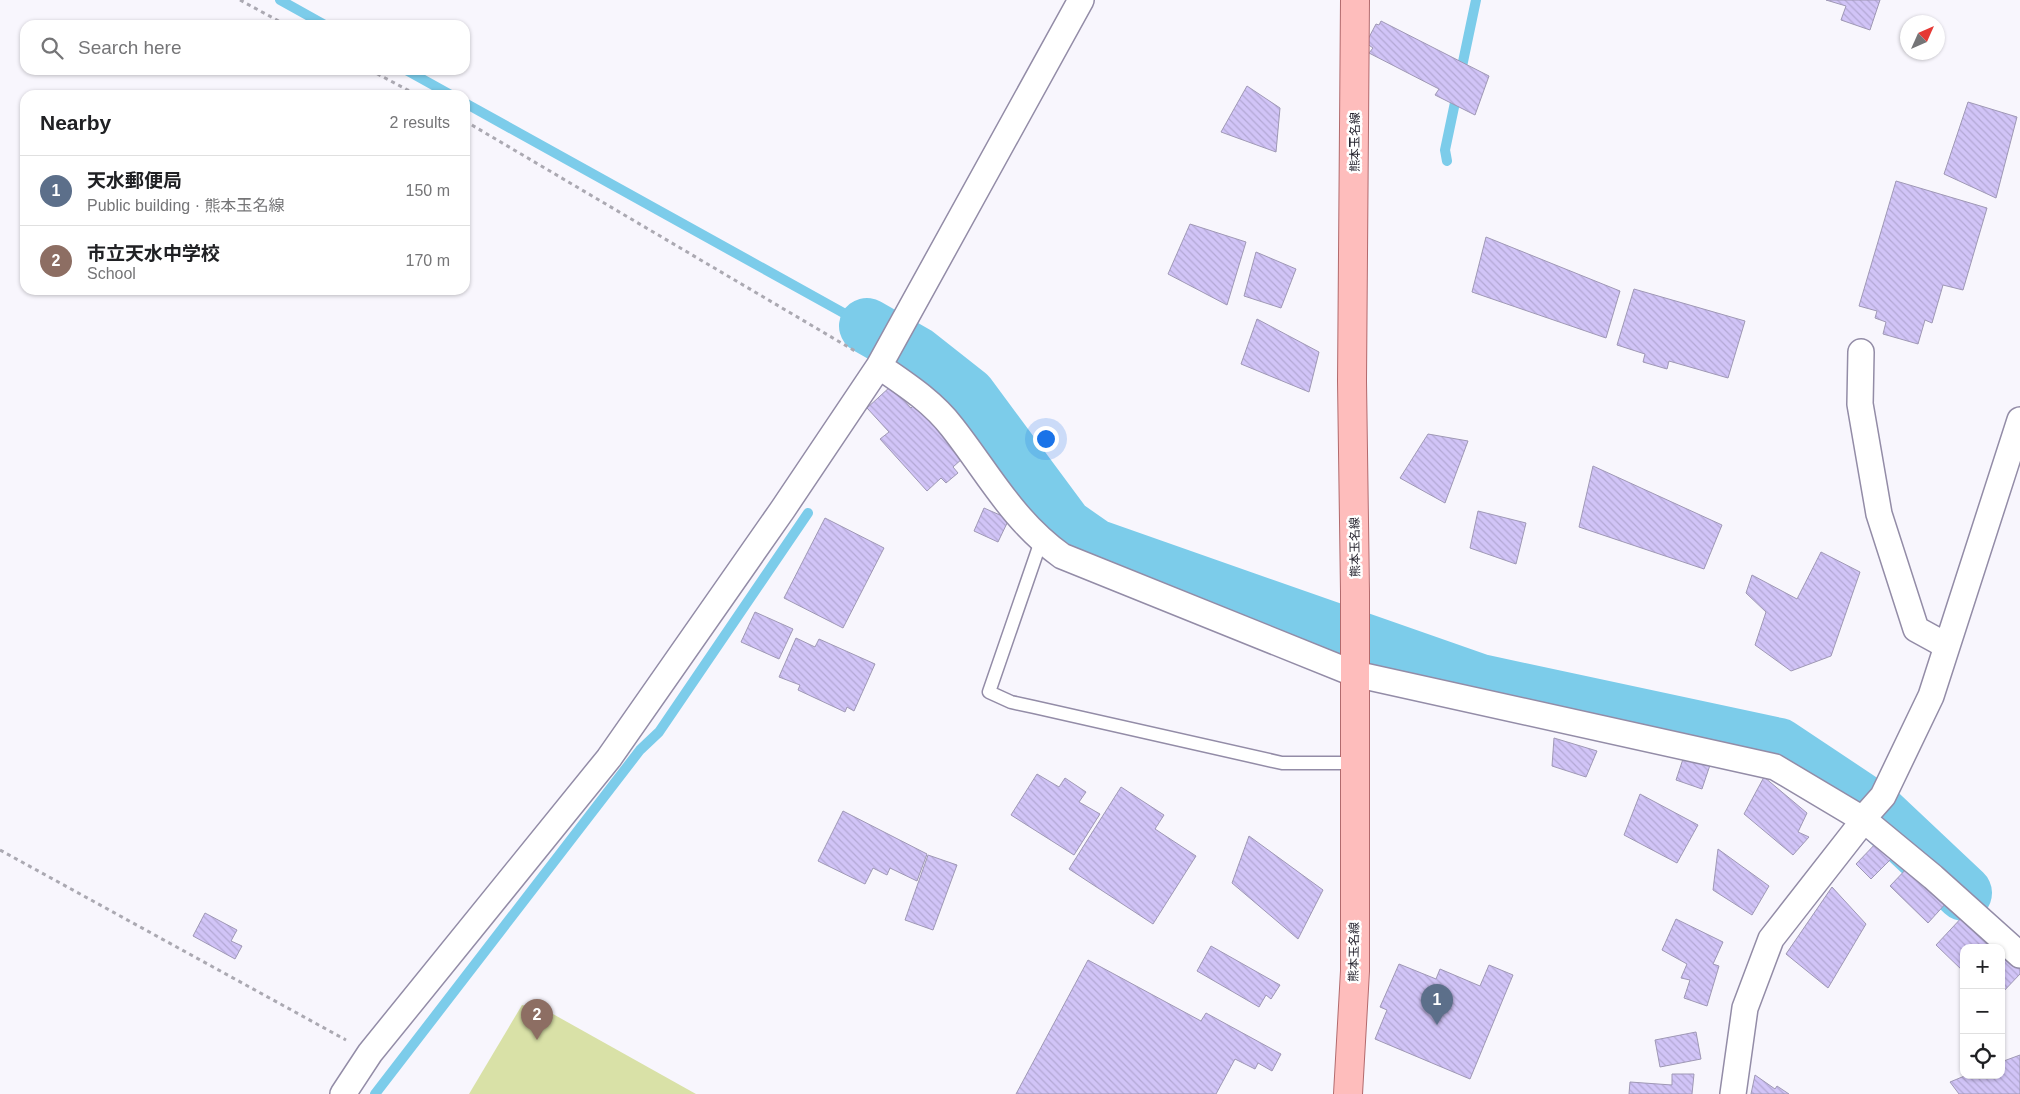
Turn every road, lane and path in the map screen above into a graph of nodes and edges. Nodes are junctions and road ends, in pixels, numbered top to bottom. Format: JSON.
{"nodes":[{"id":1,"x":240,"y":0,"type":"edge"},
{"id":2,"x":1081,"y":0,"type":"edge"},
{"id":3,"x":1355,"y":0,"type":"edge"},
{"id":4,"x":277,"y":20,"type":"edge"},
{"id":5,"x":379,"y":75,"type":"edge"},
{"id":6,"x":408,"y":90,"type":"edge"},
{"id":7,"x":470,"y":124,"type":"edge"},
{"id":8,"x":1861,"y":352,"type":"dead end"},
{"id":9,"x":882,"y":359,"type":"junction"},
{"id":10,"x":2020,"y":420,"type":"edge"},
{"id":11,"x":1041,"y":541,"type":"junction"},
{"id":12,"x":1947,"y":646,"type":"junction"},
{"id":13,"x":1355,"y":662,"type":"junction"},
{"id":14,"x":1355,"y":763,"type":"junction"},
{"id":15,"x":1871,"y":810,"type":"junction"},
{"id":16,"x":0,"y":850,"type":"edge"},
{"id":17,"x":2020,"y":955,"type":"edge"},
{"id":18,"x":370,"y":1053,"type":"junction"},
{"id":19,"x":343,"y":1094,"type":"edge"},
{"id":20,"x":1348,"y":1094,"type":"edge"},
{"id":21,"x":1733,"y":1094,"type":"edge"}],
"edges":[{"from":1,"to":4,"type":"path"},
{"from":2,"to":9,"type":"street"},
{"from":3,"to":13,"type":"main road","name":"熊本玉名線"},
{"from":5,"to":6,"type":"path"},
{"from":7,"to":9,"type":"path"},
{"from":8,"to":12,"type":"street"},
{"from":9,"to":11,"type":"street"},
{"from":9,"to":18,"type":"street"},
{"from":10,"to":12,"type":"street"},
{"from":11,"to":13,"type":"street"},
{"from":11,"to":14,"type":"lane"},
{"from":12,"to":15,"type":"street"},
{"from":13,"to":14,"type":"main road","name":"熊本玉名線"},
{"from":13,"to":15,"type":"street"},
{"from":14,"to":20,"type":"main road","name":"熊本玉名線"},
{"from":15,"to":17,"type":"street"},
{"from":15,"to":21,"type":"street"},
{"from":16,"to":18,"type":"path"},
{"from":18,"to":19,"type":"street"}]}
